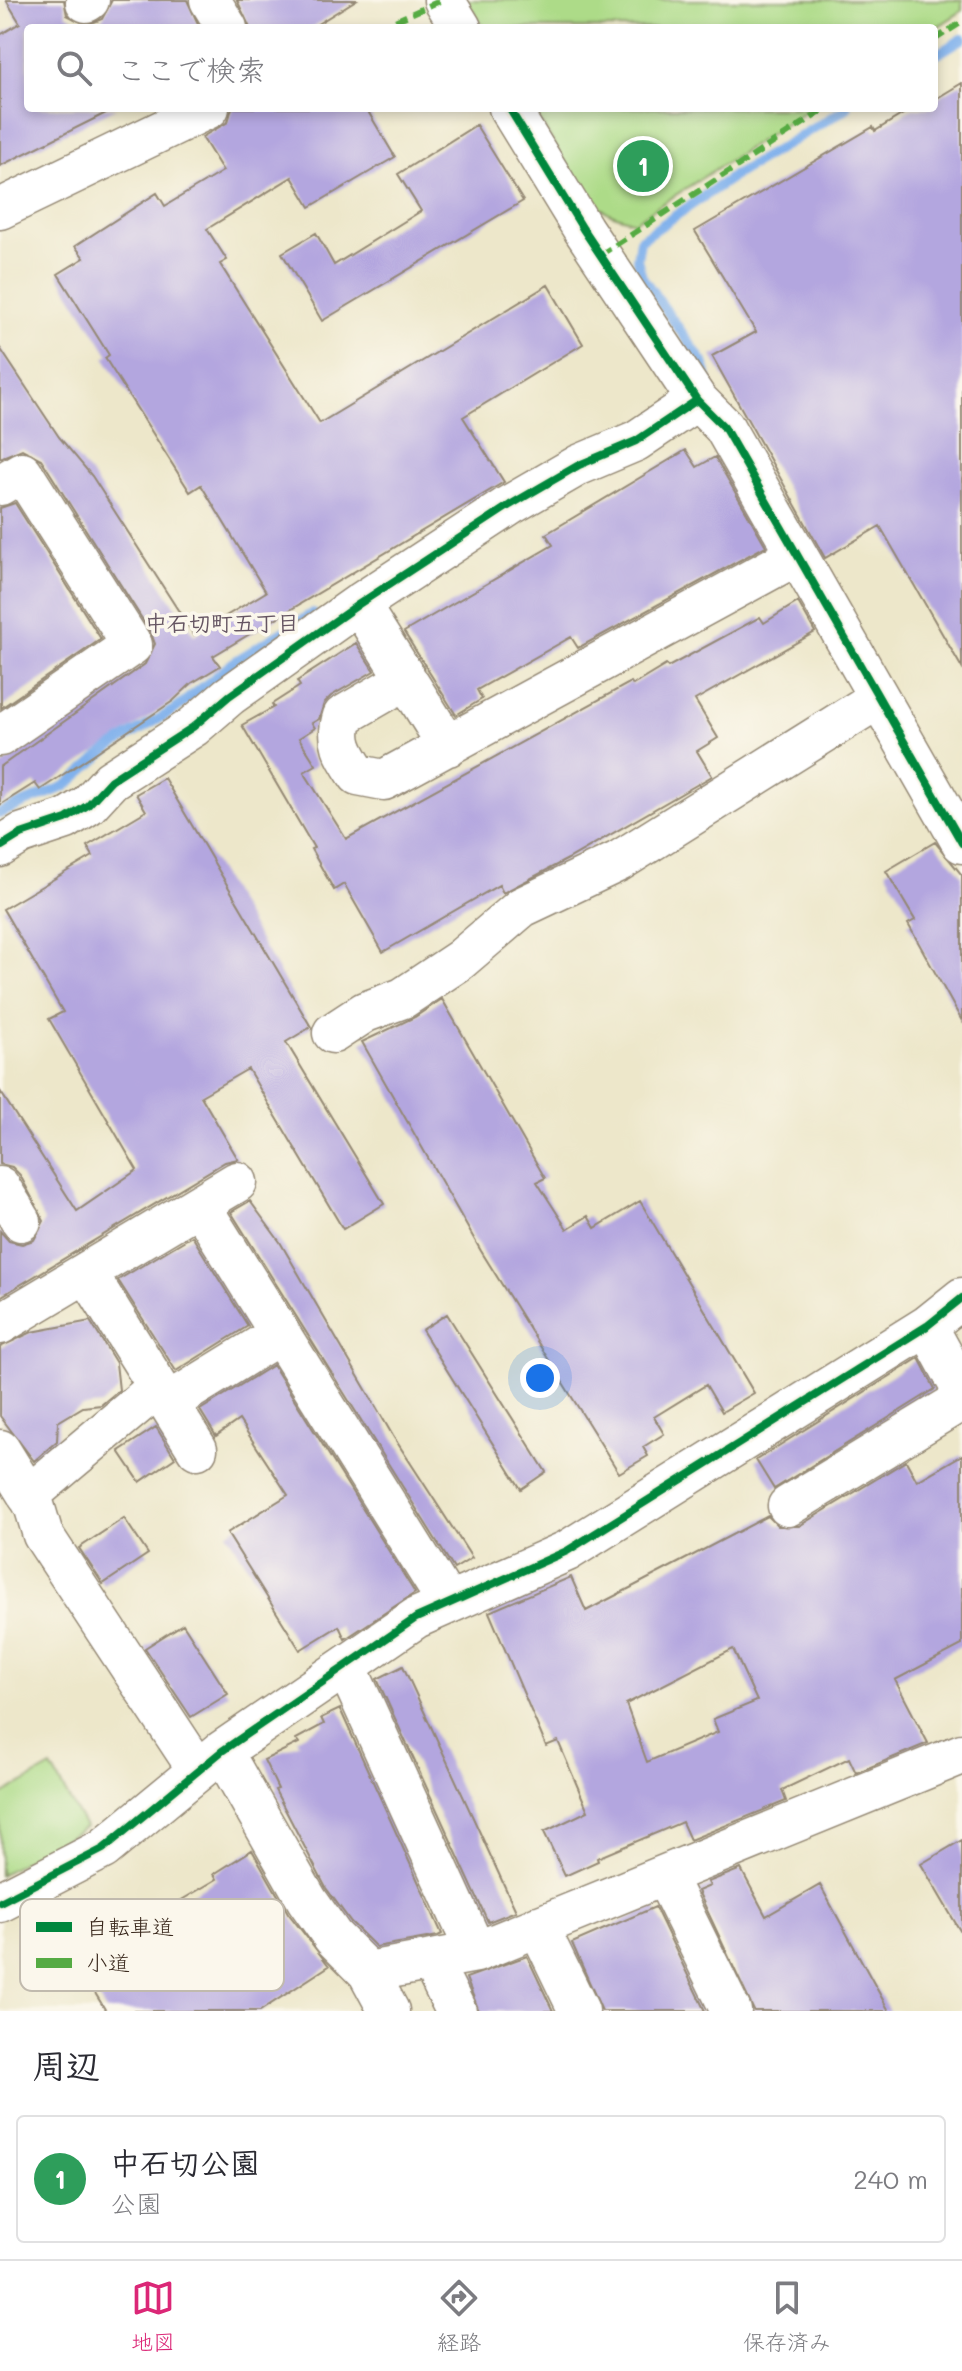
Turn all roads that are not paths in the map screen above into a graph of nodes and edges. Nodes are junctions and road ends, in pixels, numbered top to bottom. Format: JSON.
{"nodes":[{"id":1,"x":210,"y":0,"type":"edge"},
{"id":2,"x":444,"y":0,"type":"edge"},
{"id":3,"x":225,"y":24,"type":"edge"},
{"id":4,"x":459,"y":24,"type":"edge"},
{"id":5,"x":201,"y":112,"type":"edge"},
{"id":6,"x":511,"y":112,"type":"edge"},
{"id":7,"x":0,"y":209,"type":"edge"},
{"id":8,"x":697,"y":400,"type":"junction"},
{"id":9,"x":0,"y":485,"type":"edge"},
{"id":10,"x":797,"y":555,"type":"junction"},
{"id":11,"x":359,"y":604,"type":"junction"},
{"id":12,"x":405,"y":680,"type":"junction"},
{"id":13,"x":879,"y":698,"type":"junction"},
{"id":14,"x":0,"y":736,"type":"edge"},
{"id":15,"x":448,"y":746,"type":"junction"},
{"id":16,"x":962,"y":843,"type":"edge"},
{"id":17,"x":0,"y":847,"type":"edge"},
{"id":18,"x":333,"y":1033,"type":"dead end"},
{"id":19,"x":237,"y":1182,"type":"dead end"},
{"id":20,"x":0,"y":1187,"type":"edge"},
{"id":21,"x":201,"y":1207,"type":"junction"},
{"id":22,"x":21,"y":1221,"type":"dead end"},
{"id":23,"x":87,"y":1273,"type":"junction"},
{"id":24,"x":962,"y":1298,"type":"edge"},
{"id":25,"x":0,"y":1324,"type":"edge"},
{"id":26,"x":927,"y":1326,"type":"junction"},
{"id":27,"x":280,"y":1334,"type":"junction"},
{"id":28,"x":962,"y":1390,"type":"edge"},
{"id":29,"x":163,"y":1395,"type":"junction"},
{"id":30,"x":962,"y":1400,"type":"edge"},
{"id":31,"x":197,"y":1449,"type":"dead end"},
{"id":32,"x":0,"y":1450,"type":"edge"},
{"id":33,"x":28,"y":1496,"type":"junction"},
{"id":34,"x":788,"y":1506,"type":"dead end"},
{"id":35,"x":448,"y":1603,"type":"junction"},
{"id":36,"x":346,"y":1666,"type":"junction"},
{"id":37,"x":962,"y":1754,"type":"edge"},
{"id":38,"x":210,"y":1760,"type":"junction"},
{"id":39,"x":665,"y":1876,"type":"junction"},
{"id":40,"x":0,"y":1902,"type":"edge"},
{"id":41,"x":538,"y":1926,"type":"junction"},
{"id":42,"x":476,"y":1952,"type":"junction"},
{"id":43,"x":431,"y":1960,"type":"junction"},
{"id":44,"x":368,"y":1972,"type":"junction"},
{"id":45,"x":389,"y":2011,"type":"edge"},
{"id":46,"x":456,"y":2011,"type":"edge"},
{"id":47,"x":579,"y":2011,"type":"edge"},
{"id":48,"x":731,"y":2011,"type":"edge"}],
"edges":[{"from":1,"to":3,"type":"street"},
{"from":2,"to":4,"type":"street"},
{"from":5,"to":7,"type":"street"},
{"from":6,"to":8,"type":"street"},
{"from":8,"to":10,"type":"street"},
{"from":8,"to":11,"type":"street"},
{"from":9,"to":14,"type":"street"},
{"from":10,"to":13,"type":"street"},
{"from":10,"to":15,"type":"street"},
{"from":11,"to":12,"type":"street"},
{"from":11,"to":17,"type":"street"},
{"from":12,"to":15,"type":"street"},
{"from":12,"to":15,"type":"street"},
{"from":13,"to":16,"type":"street"},
{"from":13,"to":18,"type":"street"},
{"from":19,"to":21,"type":"street"},
{"from":20,"to":22,"type":"street"},
{"from":21,"to":23,"type":"street"},
{"from":21,"to":27,"type":"street"},
{"from":23,"to":25,"type":"street"},
{"from":23,"to":29,"type":"street"},
{"from":24,"to":26,"type":"street"},
{"from":26,"to":28,"type":"street"},
{"from":26,"to":35,"type":"street"},
{"from":27,"to":29,"type":"street"},
{"from":27,"to":35,"type":"street"},
{"from":29,"to":31,"type":"street"},
{"from":29,"to":33,"type":"street"},
{"from":30,"to":34,"type":"street"},
{"from":32,"to":33,"type":"street"},
{"from":33,"to":38,"type":"street"},
{"from":35,"to":36,"type":"street"},
{"from":36,"to":38,"type":"street"},
{"from":36,"to":42,"type":"street"},
{"from":37,"to":39,"type":"street"},
{"from":38,"to":40,"type":"street"},
{"from":38,"to":44,"type":"street"},
{"from":39,"to":41,"type":"street"},
{"from":39,"to":48,"type":"street"},
{"from":41,"to":42,"type":"street"},
{"from":41,"to":47,"type":"street"},
{"from":42,"to":43,"type":"street"},
{"from":43,"to":44,"type":"street"},
{"from":43,"to":46,"type":"street"},
{"from":44,"to":45,"type":"street"}]}
